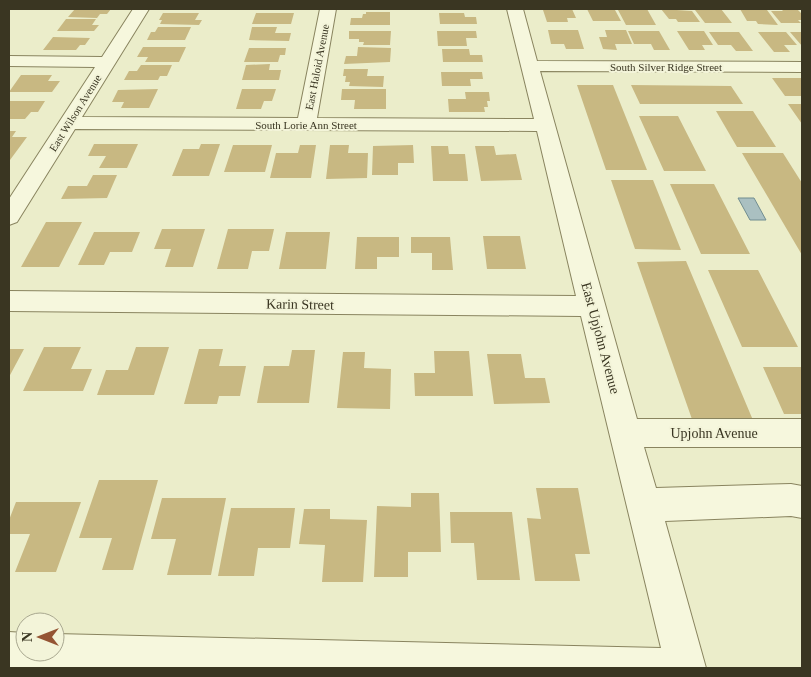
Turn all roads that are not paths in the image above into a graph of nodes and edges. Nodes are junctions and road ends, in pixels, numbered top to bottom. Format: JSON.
{"nodes":[{"id":1,"x":140,"y":9,"type":"edge"},
{"id":2,"x":328,"y":9,"type":"edge"},
{"id":3,"x":515,"y":9,"type":"edge"},
{"id":4,"x":9,"y":61,"type":"edge"},
{"id":5,"x":106,"y":62,"type":"junction"},
{"id":6,"x":530,"y":66,"type":"junction"},
{"id":7,"x":802,"y":67,"type":"edge"},
{"id":8,"x":68,"y":123,"type":"junction"},
{"id":9,"x":306,"y":125,"type":"junction"},
{"id":10,"x":545,"y":125,"type":"junction"},
{"id":11,"x":12,"y":206,"type":"edge"},
{"id":12,"x":9,"y":301,"type":"edge"},
{"id":13,"x":592,"y":306,"type":"junction"},
{"id":14,"x":625,"y":433,"type":"junction"},
{"id":15,"x":802,"y":433,"type":"edge"},
{"id":16,"x":802,"y":502,"type":"edge"},
{"id":17,"x":644,"y":504,"type":"junction"},
{"id":18,"x":9,"y":652,"type":"edge"},
{"id":19,"x":686,"y":668,"type":"edge"}],
"edges":[{"from":1,"to":5,"type":"street","name":"East Wilson Avenue"},
{"from":2,"to":9,"type":"street","name":"East Haloid Avenue"},
{"from":3,"to":6,"type":"street","name":"East Upjohn Avenue"},
{"from":4,"to":5,"type":"street"},
{"from":5,"to":8,"type":"street","name":"East Wilson Avenue"},
{"from":6,"to":7,"type":"street","name":"South Silver Ridge Street"},
{"from":6,"to":10,"type":"street","name":"East Upjohn Avenue"},
{"from":8,"to":9,"type":"street","name":"South Lorie Ann Street"},
{"from":8,"to":11,"type":"street","name":"East Wilson Avenue"},
{"from":9,"to":10,"type":"street","name":"South Lorie Ann Street"},
{"from":10,"to":13,"type":"street","name":"East Upjohn Avenue"},
{"from":12,"to":13,"type":"street","name":"Karin Street"},
{"from":13,"to":14,"type":"street","name":"East Upjohn Avenue"},
{"from":14,"to":15,"type":"street","name":"Upjohn Avenue"},
{"from":14,"to":17,"type":"street","name":"East Upjohn Avenue"},
{"from":16,"to":17,"type":"street"},
{"from":17,"to":19,"type":"street","name":"East Upjohn Avenue"},
{"from":18,"to":19,"type":"street"}]}
